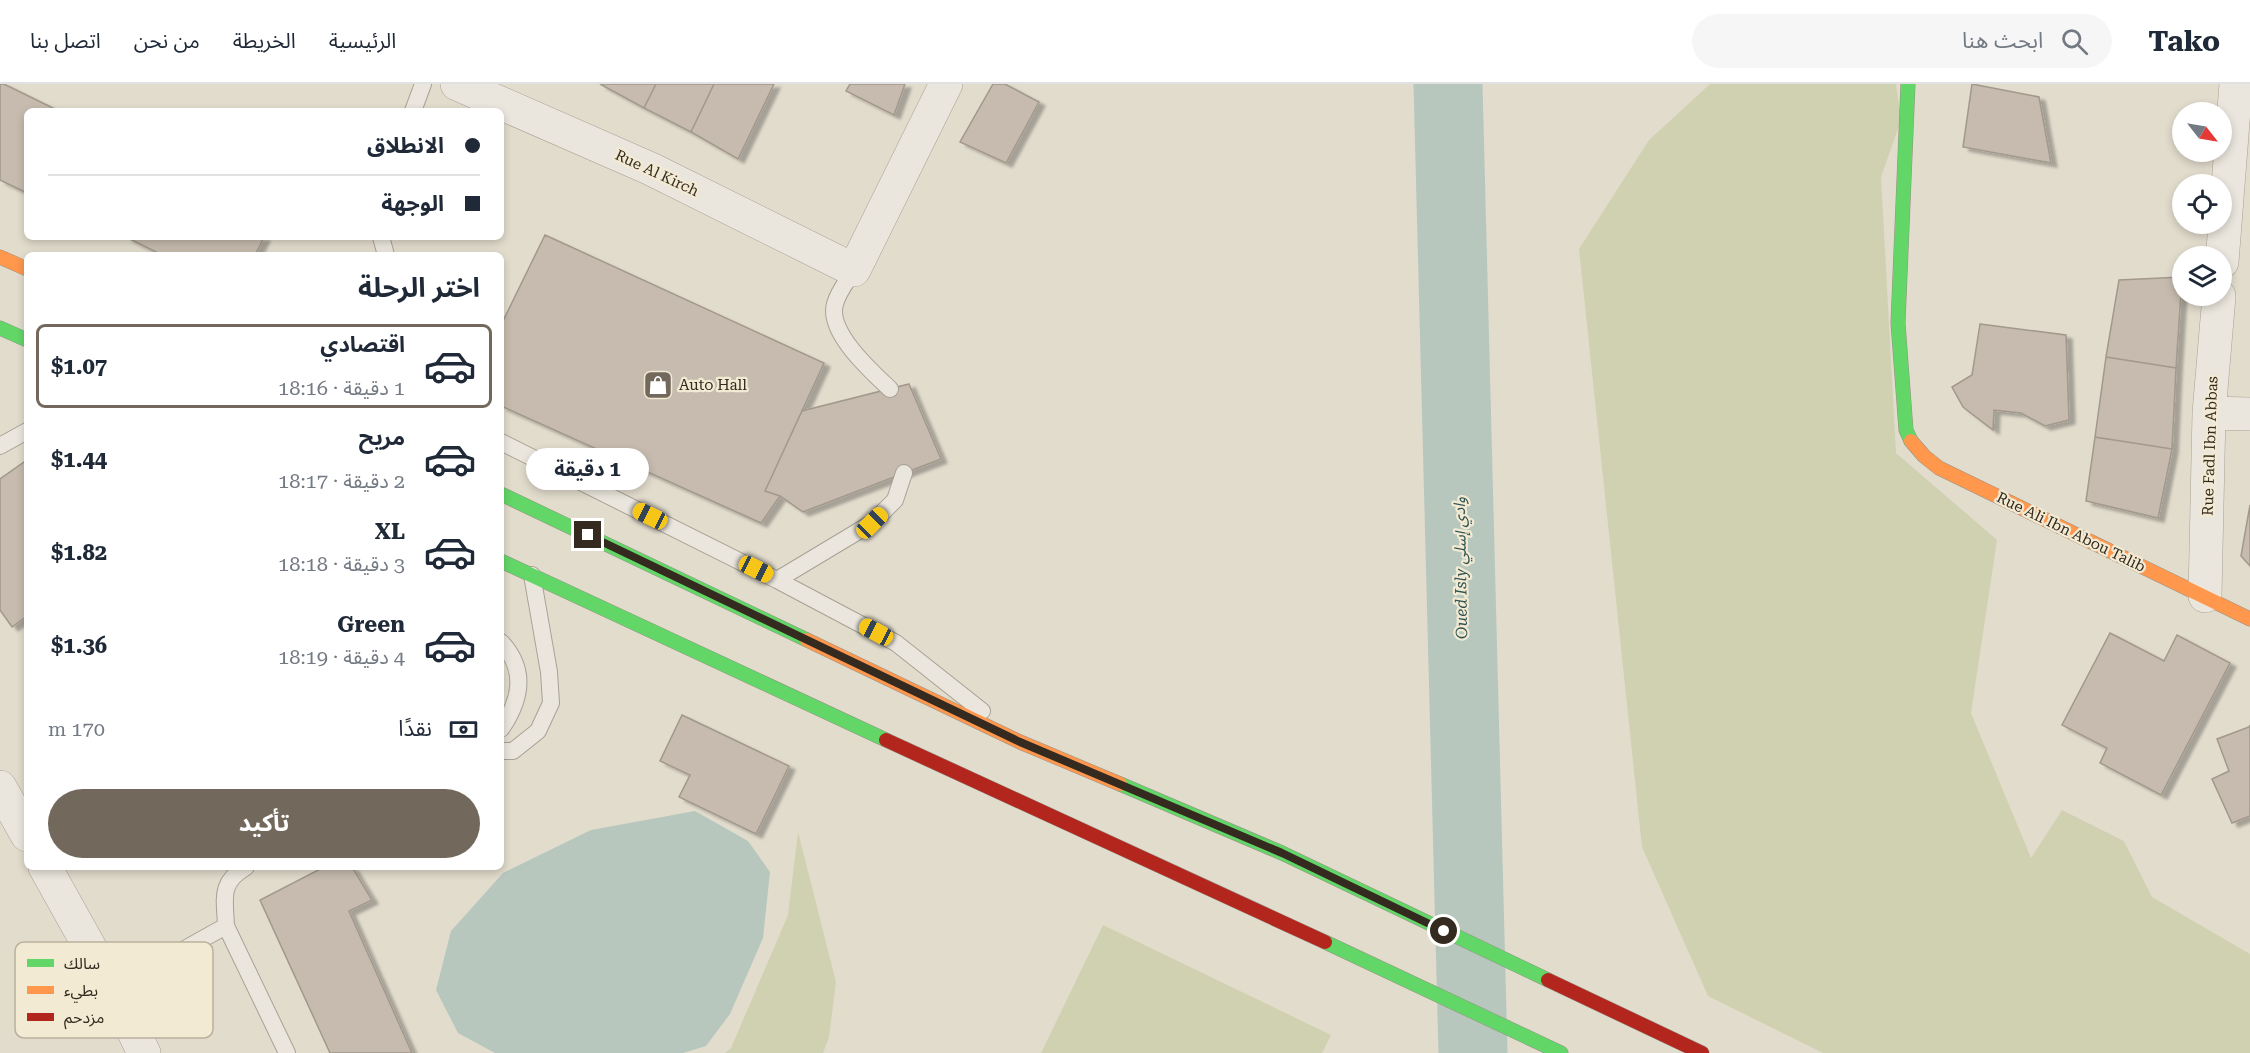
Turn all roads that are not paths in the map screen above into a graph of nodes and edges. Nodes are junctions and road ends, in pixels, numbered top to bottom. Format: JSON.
{"nodes":[{"id":1,"x":423,"y":84,"type":"edge"},
{"id":2,"x":946,"y":84,"type":"edge"},
{"id":3,"x":1908,"y":84,"type":"edge"},
{"id":4,"x":2236,"y":84,"type":"edge"},
{"id":5,"x":462,"y":85,"type":"edge"},
{"id":6,"x":414,"y":108,"type":"edge"},
{"id":7,"x":2223,"y":246,"type":"edge"},
{"id":8,"x":0,"y":257,"type":"edge"},
{"id":9,"x":24,"y":268,"type":"edge"},
{"id":10,"x":854,"y":270,"type":"junction"},
{"id":11,"x":2218,"y":306,"type":"edge"},
{"id":12,"x":0,"y":328,"type":"edge"},
{"id":13,"x":24,"y":339,"type":"edge"},
{"id":14,"x":890,"y":389,"type":"dead end"},
{"id":15,"x":2209,"y":413,"type":"junction"},
{"id":16,"x":2250,"y":414,"type":"edge"},
{"id":17,"x":24,"y":433,"type":"edge"},
{"id":18,"x":504,"y":444,"type":"edge"},
{"id":19,"x":0,"y":446,"type":"edge"},
{"id":20,"x":904,"y":473,"type":"dead end"},
{"id":21,"x":504,"y":495,"type":"edge"},
{"id":22,"x":504,"y":562,"type":"edge"},
{"id":23,"x":532,"y":575,"type":"junction"},
{"id":24,"x":777,"y":580,"type":"junction"},
{"id":25,"x":2205,"y":596,"type":"junction"},
{"id":26,"x":2250,"y":619,"type":"edge"},
{"id":27,"x":504,"y":645,"type":"edge"},
{"id":28,"x":504,"y":725,"type":"edge"},
{"id":29,"x":1020,"y":742,"type":"junction"},
{"id":30,"x":504,"y":751,"type":"edge"},
{"id":31,"x":0,"y":787,"type":"edge"},
{"id":32,"x":24,"y":830,"type":"edge"},
{"id":33,"x":47,"y":870,"type":"edge"},
{"id":34,"x":241,"y":870,"type":"edge"},
{"id":35,"x":226,"y":926,"type":"junction"},
{"id":36,"x":87,"y":942,"type":"edge"},
{"id":37,"x":197,"y":942,"type":"edge"},
{"id":38,"x":137,"y":1038,"type":"edge"},
{"id":39,"x":144,"y":1053,"type":"edge"},
{"id":40,"x":287,"y":1053,"type":"edge"},
{"id":41,"x":1561,"y":1053,"type":"edge"},
{"id":42,"x":1702,"y":1053,"type":"edge"}],
"edges":[{"from":1,"to":6,"type":"lane"},
{"from":2,"to":10,"type":"street"},
{"from":3,"to":25,"type":"main road","name":"Rue Ali Ibn Abou Talib"},
{"from":4,"to":7,"type":"street"},
{"from":5,"to":10,"type":"street","name":"Rue Al Kirch"},
{"from":8,"to":9,"type":"main road"},
{"from":10,"to":14,"type":"lane"},
{"from":11,"to":15,"type":"street","name":"Rue Fadl Ibn Abbas"},
{"from":12,"to":13,"type":"main road"},
{"from":15,"to":16,"type":"street"},
{"from":15,"to":25,"type":"street","name":"Rue Fadl Ibn Abbas"},
{"from":17,"to":19,"type":"lane"},
{"from":18,"to":24,"type":"lane"},
{"from":20,"to":24,"type":"lane"},
{"from":21,"to":29,"type":"main road"},
{"from":22,"to":23,"type":"main road"},
{"from":23,"to":30,"type":"lane"},
{"from":23,"to":41,"type":"main road"},
{"from":24,"to":29,"type":"lane"},
{"from":25,"to":26,"type":"main road","name":"Rue Ali Ibn Abou Talib"},
{"from":27,"to":28,"type":"lane"},
{"from":29,"to":42,"type":"main road"},
{"from":31,"to":32,"type":"street"},
{"from":33,"to":36,"type":"street"},
{"from":34,"to":35,"type":"lane"},
{"from":35,"to":37,"type":"lane"},
{"from":35,"to":40,"type":"lane"},
{"from":38,"to":39,"type":"street"}]}
